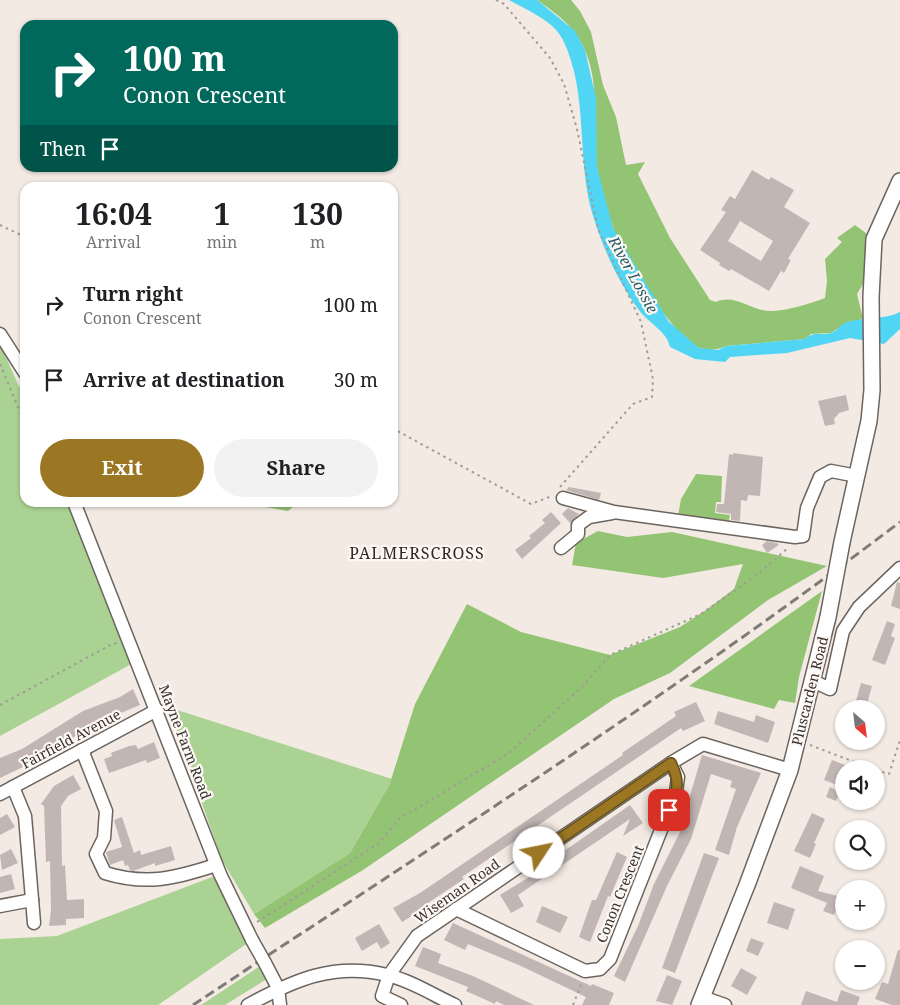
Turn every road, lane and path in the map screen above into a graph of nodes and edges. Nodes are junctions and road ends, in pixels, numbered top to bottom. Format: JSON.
{"nodes":[{"id":1,"x":496,"y":0,"type":"edge"},
{"id":2,"x":900,"y":181,"type":"edge"},
{"id":3,"x":0,"y":225,"type":"edge"},
{"id":4,"x":20,"y":235,"type":"edge"},
{"id":5,"x":0,"y":334,"type":"edge"},
{"id":6,"x":0,"y":364,"type":"edge"},
{"id":7,"x":20,"y":365,"type":"edge"},
{"id":8,"x":20,"y":412,"type":"edge"},
{"id":9,"x":398,"y":431,"type":"edge"},
{"id":10,"x":857,"y":476,"type":"junction"},
{"id":11,"x":563,"y":498,"type":"dead end"},
{"id":12,"x":76,"y":507,"type":"edge"},
{"id":13,"x":614,"y":512,"type":"junction"},
{"id":14,"x":803,"y":536,"type":"junction"},
{"id":15,"x":561,"y":548,"type":"dead end"},
{"id":16,"x":900,"y":568,"type":"edge"},
{"id":17,"x":132,"y":648,"type":"junction"},
{"id":18,"x":813,"y":681,"type":"junction"},
{"id":19,"x":0,"y":705,"type":"edge"},
{"id":20,"x":157,"y":710,"type":"junction"},
{"id":21,"x":900,"y":740,"type":"edge"},
{"id":22,"x":798,"y":741,"type":"junction"},
{"id":23,"x":82,"y":750,"type":"junction"},
{"id":24,"x":850,"y":760,"type":"edge"},
{"id":25,"x":671,"y":763,"type":"junction"},
{"id":26,"x":790,"y":770,"type":"junction"},
{"id":27,"x":885,"y":773,"type":"edge"},
{"id":28,"x":13,"y":787,"type":"junction"},
{"id":29,"x":0,"y":794,"type":"edge"},
{"id":30,"x":216,"y":865,"type":"junction"},
{"id":31,"x":32,"y":900,"type":"junction"},
{"id":32,"x":0,"y":906,"type":"edge"},
{"id":33,"x":456,"y":909,"type":"junction"},
{"id":34,"x":34,"y":923,"type":"dead end"},
{"id":35,"x":250,"y":934,"type":"junction"},
{"id":36,"x":586,"y":971,"type":"junction"},
{"id":37,"x":389,"y":975,"type":"junction"},
{"id":38,"x":278,"y":988,"type":"junction"},
{"id":39,"x":700,"y":1001,"type":"edge"},
{"id":40,"x":248,"y":1005,"type":"edge"},
{"id":41,"x":280,"y":1005,"type":"edge"},
{"id":42,"x":401,"y":1005,"type":"edge"},
{"id":43,"x":454,"y":1005,"type":"edge"},
{"id":44,"x":573,"y":1005,"type":"edge"},
{"id":45,"x":725,"y":1005,"type":"edge"}],
"edges":[{"from":1,"to":9,"type":"path"},
{"from":2,"to":10,"type":"main road","name":"Pluscarden Road"},
{"from":3,"to":4,"type":"path"},
{"from":5,"to":7,"type":"street"},
{"from":6,"to":8,"type":"path"},
{"from":10,"to":14,"type":"street"},
{"from":10,"to":18,"type":"main road","name":"Pluscarden Road","bridge":true},
{"from":11,"to":13,"type":"street"},
{"from":12,"to":17,"type":"street","name":"Mayne Farm Road"},
{"from":13,"to":14,"type":"street"},
{"from":13,"to":15,"type":"street"},
{"from":14,"to":35,"type":"path"},
{"from":16,"to":18,"type":"street"},
{"from":17,"to":19,"type":"path"},
{"from":17,"to":20,"type":"street","name":"Mayne Farm Road"},
{"from":18,"to":22,"type":"main road","name":"Pluscarden Road"},
{"from":20,"to":23,"type":"street","name":"Fairfield Avenue"},
{"from":20,"to":30,"type":"street","name":"Mayne Farm Road"},
{"from":21,"to":27,"type":"path"},
{"from":22,"to":24,"type":"path"},
{"from":22,"to":26,"type":"main road","name":"Pluscarden Road"},
{"from":23,"to":28,"type":"street","name":"Fairfield Avenue"},
{"from":23,"to":30,"type":"street"},
{"from":25,"to":26,"type":"street","name":"Wiseman Road"},
{"from":25,"to":33,"type":"street","name":"Wiseman Road"},
{"from":25,"to":36,"type":"street","name":"Conon Crescent"},
{"from":26,"to":39,"type":"main road","name":"Pluscarden Road"},
{"from":28,"to":29,"type":"street","name":"Fairfield Avenue"},
{"from":28,"to":31,"type":"street"},
{"from":30,"to":35,"type":"street","name":"Mayne Farm Road"},
{"from":31,"to":32,"type":"street"},
{"from":31,"to":34,"type":"street"},
{"from":33,"to":36,"type":"street"},
{"from":33,"to":37,"type":"street","name":"Wiseman Road"},
{"from":35,"to":38,"type":"street","name":"Mayne Farm Road","bridge":true},
{"from":36,"to":44,"type":"path"},
{"from":37,"to":38,"type":"street"},
{"from":37,"to":42,"type":"street"},
{"from":37,"to":43,"type":"street"},
{"from":38,"to":40,"type":"street"},
{"from":38,"to":41,"type":"street"},
{"from":39,"to":45,"type":"street"}]}
